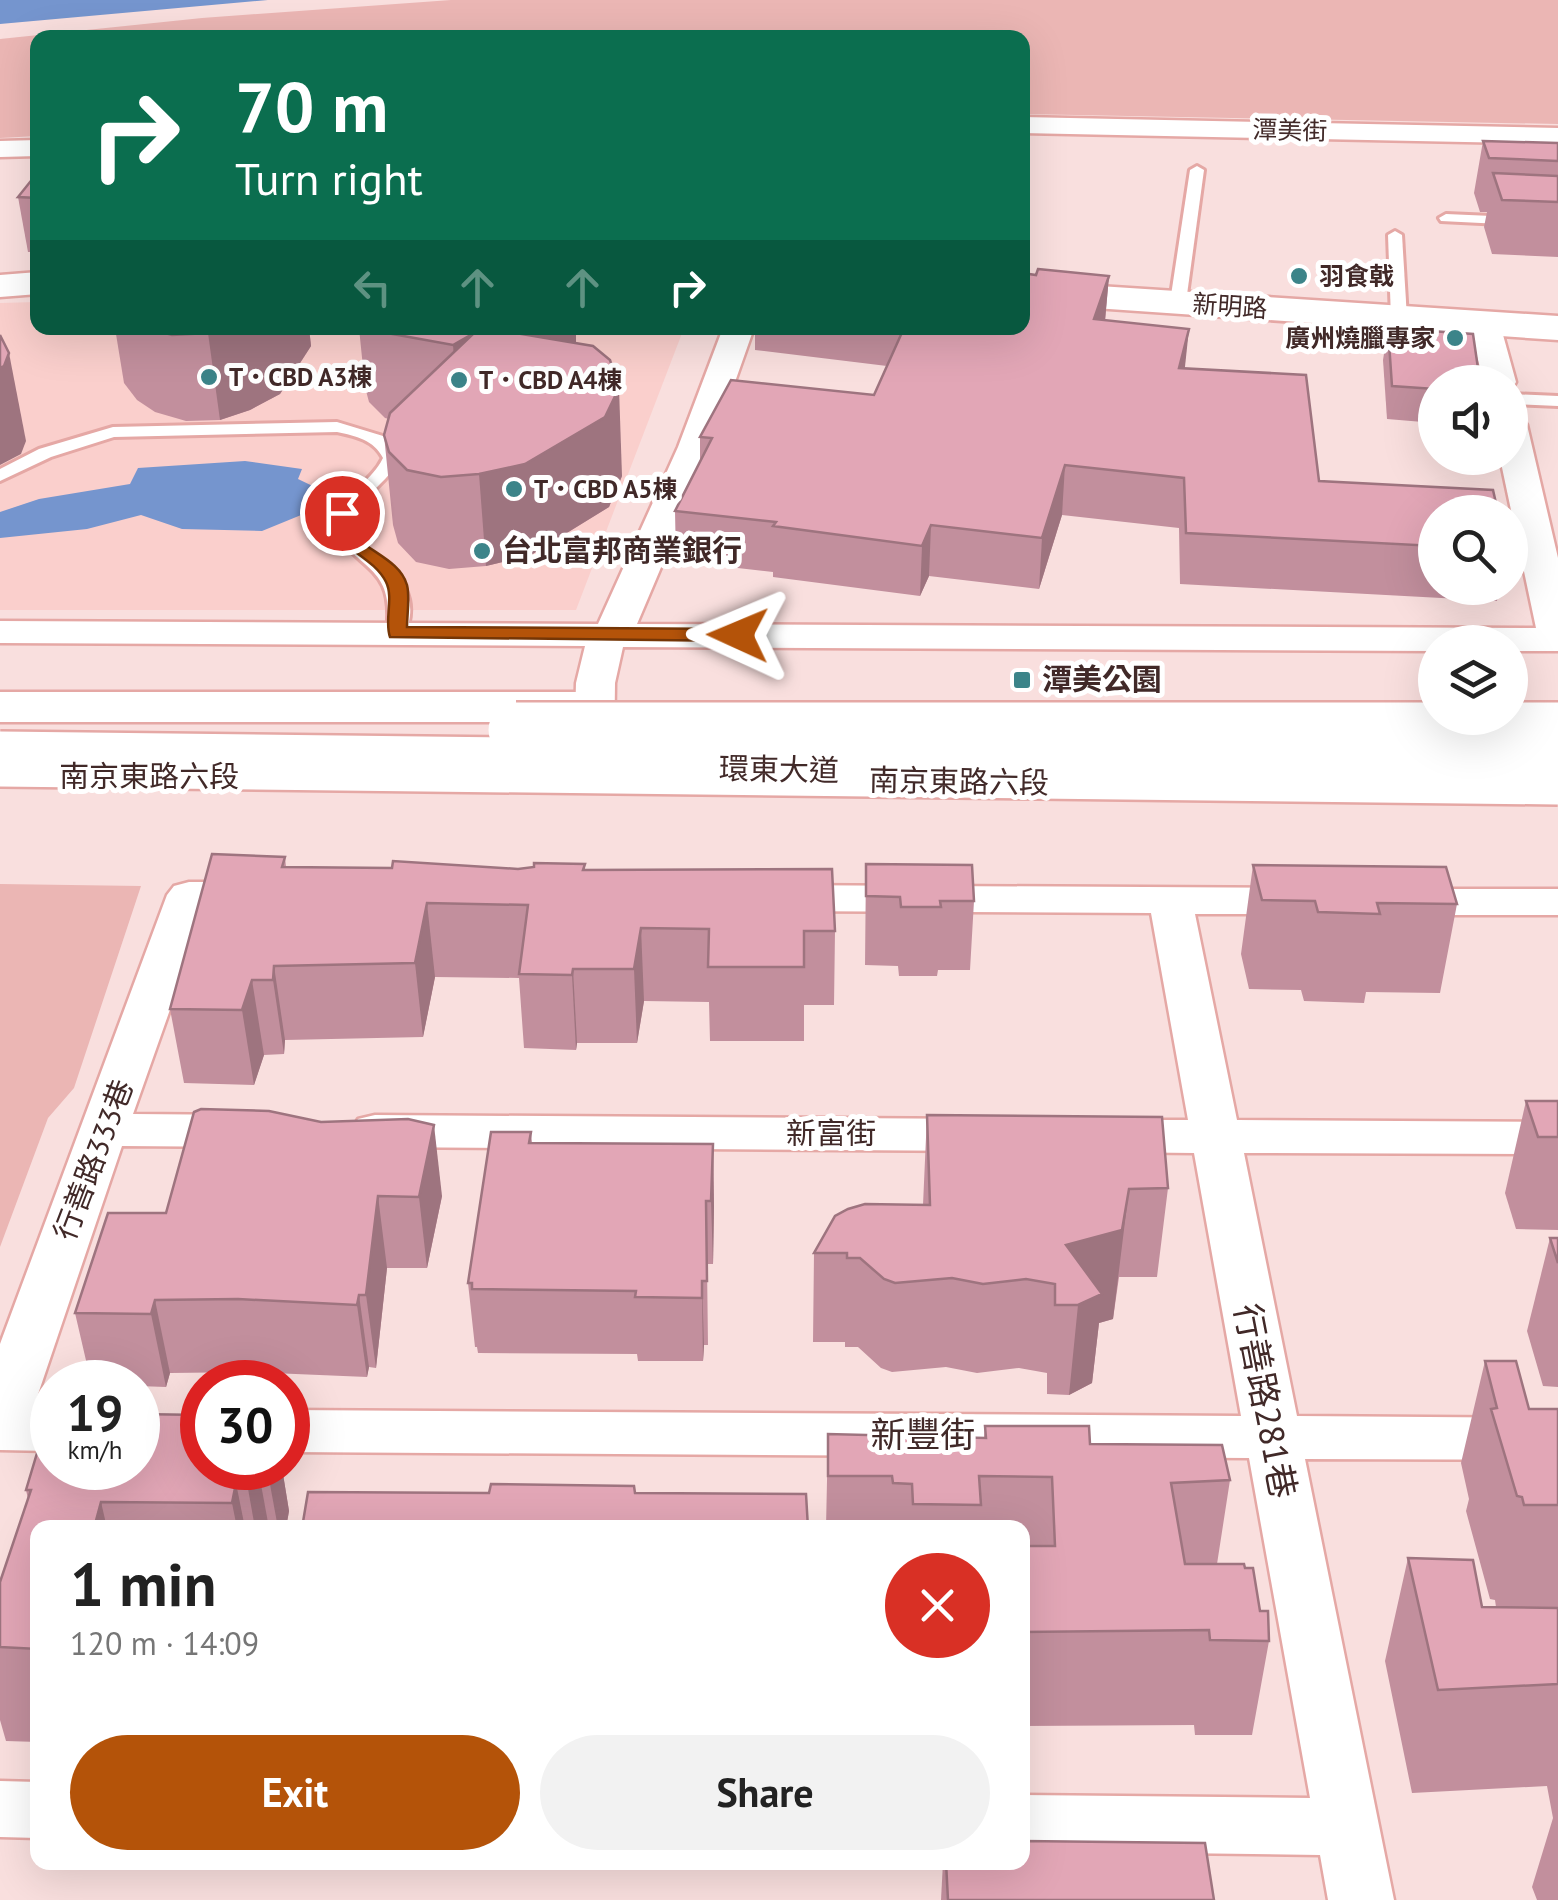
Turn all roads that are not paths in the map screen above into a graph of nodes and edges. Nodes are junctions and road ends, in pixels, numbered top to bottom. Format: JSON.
{"nodes":[{"id":1,"x":1030,"y":125,"type":"edge"},
{"id":2,"x":1558,"y":136,"type":"edge"},
{"id":3,"x":30,"y":148,"type":"edge"},
{"id":4,"x":0,"y":149,"type":"edge"},
{"id":5,"x":1197,"y":170,"type":"dead end"},
{"id":6,"x":1446,"y":218,"type":"dead end"},
{"id":7,"x":1558,"y":223,"type":"edge"},
{"id":8,"x":1395,"y":235,"type":"dead end"},
{"id":9,"x":30,"y":284,"type":"edge"},
{"id":10,"x":0,"y":286,"type":"edge"},
{"id":11,"x":1030,"y":293,"type":"edge"},
{"id":12,"x":1178,"y":302,"type":"junction"},
{"id":13,"x":1399,"y":318,"type":"junction"},
{"id":14,"x":1484,"y":324,"type":"junction"},
{"id":15,"x":1558,"y":328,"type":"edge"},
{"id":16,"x":735,"y":335,"type":"edge"},
{"id":17,"x":1495,"y":365,"type":"edge"},
{"id":18,"x":1528,"y":400,"type":"edge"},
{"id":19,"x":1558,"y":402,"type":"edge"},
{"id":20,"x":1521,"y":475,"type":"edge"},
{"id":21,"x":0,"y":476,"type":"edge"},
{"id":22,"x":0,"y":632,"type":"edge"},
{"id":23,"x":397,"y":633,"type":"junction"},
{"id":24,"x":606,"y":634,"type":"junction"},
{"id":25,"x":1558,"y":640,"type":"edge"},
{"id":26,"x":0,"y":706,"type":"edge"},
{"id":27,"x":593,"y":707,"type":"junction"},
{"id":28,"x":1418,"y":715,"type":"edge"},
{"id":29,"x":1528,"y":716,"type":"edge"},
{"id":30,"x":1558,"y":716,"type":"edge"},
{"id":31,"x":0,"y":730,"type":"edge"},
{"id":32,"x":1558,"y":730,"type":"edge"},
{"id":33,"x":1498,"y":735,"type":"edge"},
{"id":34,"x":970,"y":748,"type":"dead end"},
{"id":35,"x":1558,"y":752,"type":"edge"},
{"id":36,"x":8,"y":773,"type":"edge"},
{"id":37,"x":594,"y":777,"type":"junction"},
{"id":38,"x":1543,"y":785,"type":"edge"},
{"id":39,"x":307,"y":896,"type":"edge"},
{"id":40,"x":739,"y":898,"type":"edge"},
{"id":41,"x":1171,"y":900,"type":"junction"},
{"id":42,"x":1558,"y":902,"type":"edge"},
{"id":43,"x":104,"y":1130,"type":"junction"},
{"id":44,"x":1215,"y":1136,"type":"junction"},
{"id":45,"x":1558,"y":1138,"type":"edge"},
{"id":46,"x":0,"y":1427,"type":"edge"},
{"id":47,"x":30,"y":1429,"type":"edge"},
{"id":48,"x":310,"y":1431,"type":"edge"},
{"id":49,"x":1272,"y":1436,"type":"junction"},
{"id":50,"x":1558,"y":1439,"type":"edge"},
{"id":51,"x":0,"y":1809,"type":"edge"},
{"id":52,"x":30,"y":1810,"type":"edge"},
{"id":53,"x":1030,"y":1823,"type":"edge"},
{"id":54,"x":1348,"y":1827,"type":"junction"},
{"id":55,"x":1362,"y":1900,"type":"edge"}],
"edges":[{"from":1,"to":2,"type":"street","name":"潭美街"},
{"from":3,"to":4,"type":"street"},
{"from":5,"to":12,"type":"lane"},
{"from":6,"to":7,"type":"lane"},
{"from":8,"to":13,"type":"lane"},
{"from":9,"to":10,"type":"main road"},
{"from":11,"to":12,"type":"main road","name":"新明路"},
{"from":12,"to":13,"type":"main road","name":"新明路"},
{"from":13,"to":14,"type":"main road","name":"新明路"},
{"from":14,"to":15,"type":"main road","name":"新明路"},
{"from":14,"to":17,"type":"street"},
{"from":16,"to":24,"type":"street"},
{"from":18,"to":19,"type":"lane"},
{"from":20,"to":25,"type":"street"},
{"from":21,"to":23,"type":"lane"},
{"from":22,"to":23,"type":"street"},
{"from":23,"to":24,"type":"street"},
{"from":24,"to":25,"type":"street"},
{"from":24,"to":27,"type":"street"},
{"from":26,"to":27,"type":"main road"},
{"from":27,"to":28,"type":"main road"},
{"from":27,"to":37,"type":"street"},
{"from":29,"to":30,"type":"main road"},
{"from":31,"to":32,"type":"main road","name":"環東大道","bridge":true},
{"from":33,"to":38,"type":"main road"},
{"from":34,"to":35,"type":"main road"},
{"from":36,"to":37,"type":"main road","name":"南京東路六段"},
{"from":36,"to":38,"type":"main road","name":"環東大道","bridge":true},
{"from":37,"to":38,"type":"main road","name":"南京東路六段"},
{"from":39,"to":43,"type":"street","name":"行善路333巷"},
{"from":40,"to":41,"type":"street"},
{"from":41,"to":42,"type":"street"},
{"from":41,"to":44,"type":"street","name":"行善路281巷"},
{"from":43,"to":44,"type":"street","name":"新富街"},
{"from":43,"to":46,"type":"street","name":"行善路333巷"},
{"from":44,"to":45,"type":"street","name":"新富街"},
{"from":44,"to":49,"type":"street","name":"行善路281巷"},
{"from":46,"to":47,"type":"street"},
{"from":48,"to":49,"type":"street","name":"新豐街"},
{"from":49,"to":50,"type":"street","name":"新豐街"},
{"from":49,"to":54,"type":"street","name":"行善路281巷"},
{"from":51,"to":52,"type":"street"},
{"from":53,"to":54,"type":"street"},
{"from":54,"to":55,"type":"street","name":"行善路281巷"}]}
